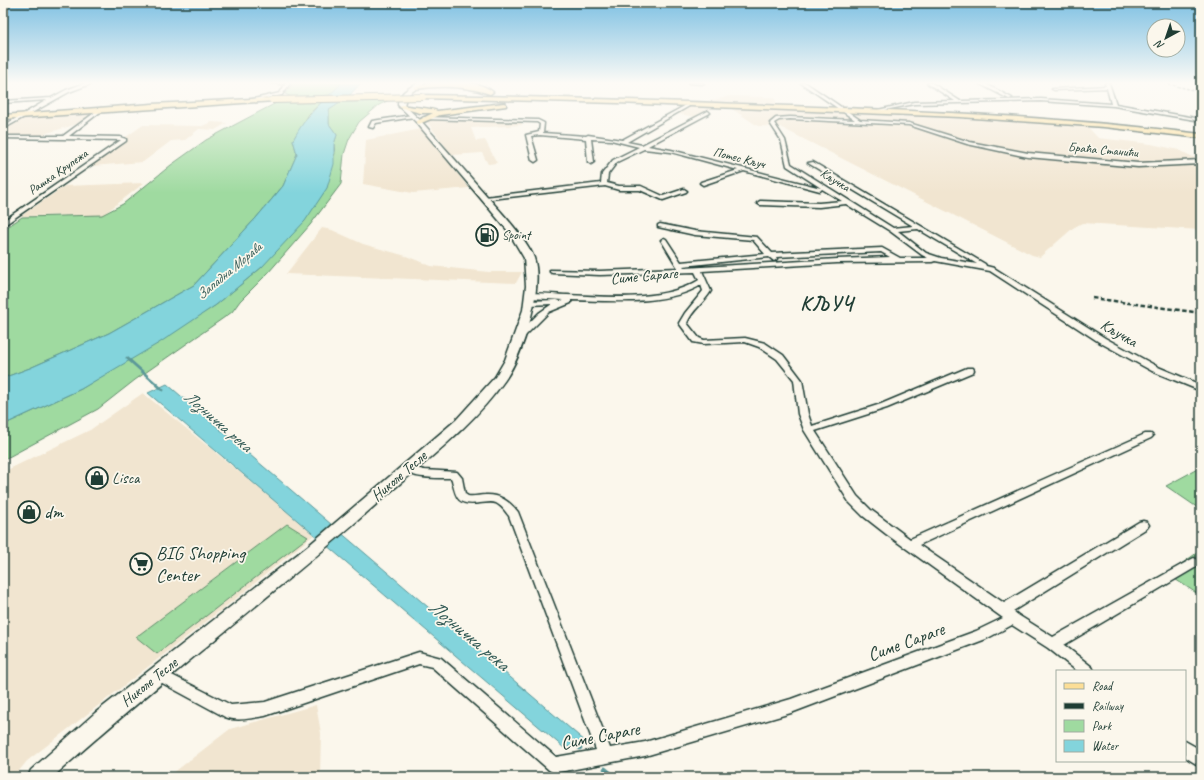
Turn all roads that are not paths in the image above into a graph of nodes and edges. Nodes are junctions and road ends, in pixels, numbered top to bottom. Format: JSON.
{"nodes":[{"id":1,"x":19,"y":119,"type":"edge"},
{"id":2,"x":88,"y":119,"type":"edge"},
{"id":3,"x":388,"y":119,"type":"edge"},
{"id":4,"x":663,"y":119,"type":"edge"},
{"id":5,"x":694,"y":119,"type":"edge"},
{"id":6,"x":777,"y":119,"type":"edge"},
{"id":7,"x":838,"y":119,"type":"edge"},
{"id":8,"x":1042,"y":119,"type":"edge"},
{"id":9,"x":421,"y":120,"type":"joint"},
{"id":10,"x":858,"y":120,"type":"joint"},
{"id":11,"x":371,"y":127,"type":"dead end"},
{"id":12,"x":3,"y":128,"type":"edge"},
{"id":13,"x":541,"y":133,"type":"junction"},
{"id":14,"x":588,"y":136,"type":"junction"},
{"id":15,"x":1201,"y":136,"type":"edge"},
{"id":16,"x":3,"y":137,"type":"edge"},
{"id":17,"x":66,"y":137,"type":"junction"},
{"id":18,"x":623,"y":142,"type":"junction"},
{"id":19,"x":643,"y":147,"type":"junction"},
{"id":20,"x":535,"y":160,"type":"dead end"},
{"id":21,"x":591,"y":162,"type":"dead end"},
{"id":22,"x":812,"y":162,"type":"dead end"},
{"id":23,"x":1201,"y":162,"type":"edge"},
{"id":24,"x":742,"y":170,"type":"junction"},
{"id":25,"x":703,"y":183,"type":"dead end"},
{"id":26,"x":604,"y":184,"type":"junction"},
{"id":27,"x":684,"y":191,"type":"dead end"},
{"id":28,"x":830,"y":191,"type":"junction"},
{"id":29,"x":485,"y":199,"type":"junction"},
{"id":30,"x":847,"y":202,"type":"junction"},
{"id":31,"x":760,"y":203,"type":"dead end"},
{"id":32,"x":3,"y":224,"type":"edge"},
{"id":33,"x":660,"y":226,"type":"dead end"},
{"id":34,"x":921,"y":227,"type":"junction"},
{"id":35,"x":892,"y":230,"type":"junction"},
{"id":36,"x":664,"y":240,"type":"dead end"},
{"id":37,"x":771,"y":255,"type":"junction"},
{"id":38,"x":898,"y":259,"type":"junction"},
{"id":39,"x":939,"y":260,"type":"junction"},
{"id":40,"x":779,"y":265,"type":"junction"},
{"id":41,"x":681,"y":267,"type":"junction"},
{"id":42,"x":988,"y":267,"type":"junction"},
{"id":43,"x":698,"y":270,"type":"junction"},
{"id":44,"x":552,"y":271,"type":"dead end"},
{"id":45,"x":703,"y":280,"type":"junction"},
{"id":46,"x":688,"y":290,"type":"junction"},
{"id":47,"x":705,"y":296,"type":"junction"},
{"id":48,"x":586,"y":298,"type":"junction"},
{"id":49,"x":529,"y":299,"type":"junction"},
{"id":50,"x":568,"y":301,"type":"junction"},
{"id":51,"x":520,"y":336,"type":"junction"},
{"id":52,"x":970,"y":370,"type":"dead end"},
{"id":53,"x":1201,"y":388,"type":"edge"},
{"id":54,"x":809,"y":430,"type":"junction"},
{"id":55,"x":1148,"y":436,"type":"dead end"},
{"id":56,"x":408,"y":469,"type":"junction"},
{"id":57,"x":1143,"y":525,"type":"dead end"},
{"id":58,"x":911,"y":544,"type":"junction"},
{"id":59,"x":1194,"y":563,"type":"dead end"},
{"id":60,"x":1009,"y":615,"type":"junction"},
{"id":61,"x":1053,"y":644,"type":"junction"},
{"id":62,"x":1086,"y":670,"type":"edge"},
{"id":63,"x":158,"y":674,"type":"junction"},
{"id":64,"x":1186,"y":749,"type":"edge"},
{"id":65,"x":606,"y":756,"type":"junction"},
{"id":66,"x":1201,"y":759,"type":"edge"},
{"id":67,"x":38,"y":777,"type":"edge"}],
"edges":[{"from":1,"to":12,"type":"street"},
{"from":2,"to":17,"type":"street"},
{"from":3,"to":11,"type":"street"},
{"from":4,"to":18,"type":"street"},
{"from":5,"to":19,"type":"street"},
{"from":6,"to":28,"type":"street","name":"Кључка"},
{"from":7,"to":10,"type":"street","name":"Кључка"},
{"from":8,"to":15,"type":"main road"},
{"from":9,"to":13,"type":"street"},
{"from":9,"to":29,"type":"street","name":"Николе Тесле"},
{"from":10,"to":23,"type":"street","name":"Браћа Станићи"},
{"from":13,"to":14,"type":"street","name":"Потес Кључ"},
{"from":13,"to":20,"type":"street"},
{"from":14,"to":18,"type":"street","name":"Потес Кључ"},
{"from":14,"to":21,"type":"street"},
{"from":16,"to":17,"type":"street"},
{"from":17,"to":32,"type":"street","name":"Рашка Крупежа"},
{"from":18,"to":19,"type":"street","name":"Потес Кључ"},
{"from":19,"to":24,"type":"street","name":"Потес Кључ"},
{"from":19,"to":26,"type":"street"},
{"from":22,"to":34,"type":"street","name":"Кључка"},
{"from":24,"to":25,"type":"street"},
{"from":24,"to":28,"type":"street","name":"Потес Кључ"},
{"from":26,"to":27,"type":"street"},
{"from":26,"to":29,"type":"street"},
{"from":28,"to":30,"type":"street","name":"Кључка"},
{"from":29,"to":49,"type":"street","name":"Николе Тесле"},
{"from":30,"to":31,"type":"street"},
{"from":30,"to":35,"type":"street","name":"Кључка"},
{"from":33,"to":37,"type":"street"},
{"from":34,"to":35,"type":"street"},
{"from":34,"to":42,"type":"street","name":"Кључка"},
{"from":35,"to":39,"type":"street","name":"Кључка"},
{"from":36,"to":41,"type":"street"},
{"from":37,"to":38,"type":"street"},
{"from":37,"to":40,"type":"street"},
{"from":37,"to":41,"type":"street"},
{"from":38,"to":39,"type":"street"},
{"from":38,"to":40,"type":"street"},
{"from":39,"to":42,"type":"street","name":"Кључка"},
{"from":40,"to":43,"type":"street"},
{"from":41,"to":43,"type":"street"},
{"from":41,"to":44,"type":"street"},
{"from":42,"to":53,"type":"street","name":"Кључка"},
{"from":43,"to":45,"type":"street","name":"Симе Сараге"},
{"from":45,"to":46,"type":"street","name":"Симе Сараге"},
{"from":45,"to":47,"type":"street","name":"Симе Сараге"},
{"from":46,"to":47,"type":"street"},
{"from":46,"to":48,"type":"street","name":"Симе Сараге"},
{"from":47,"to":54,"type":"street"},
{"from":48,"to":49,"type":"street"},
{"from":48,"to":50,"type":"street"},
{"from":49,"to":50,"type":"street"},
{"from":49,"to":51,"type":"street","name":"Николе Тесле"},
{"from":50,"to":51,"type":"street"},
{"from":51,"to":56,"type":"street","name":"Николе Тесле"},
{"from":52,"to":54,"type":"street"},
{"from":54,"to":58,"type":"street"},
{"from":55,"to":58,"type":"street"},
{"from":56,"to":63,"type":"street","name":"Николе Тесле"},
{"from":56,"to":65,"type":"street"},
{"from":57,"to":60,"type":"street","name":"Симе Сараге"},
{"from":58,"to":60,"type":"street"},
{"from":59,"to":61,"type":"street"},
{"from":60,"to":61,"type":"street"},
{"from":60,"to":65,"type":"street","name":"Симе Сараге"},
{"from":61,"to":62,"type":"street"},
{"from":63,"to":65,"type":"street","name":"Симе Сараге"},
{"from":63,"to":67,"type":"street","name":"Николе Тесле"},
{"from":64,"to":66,"type":"street"}]}
